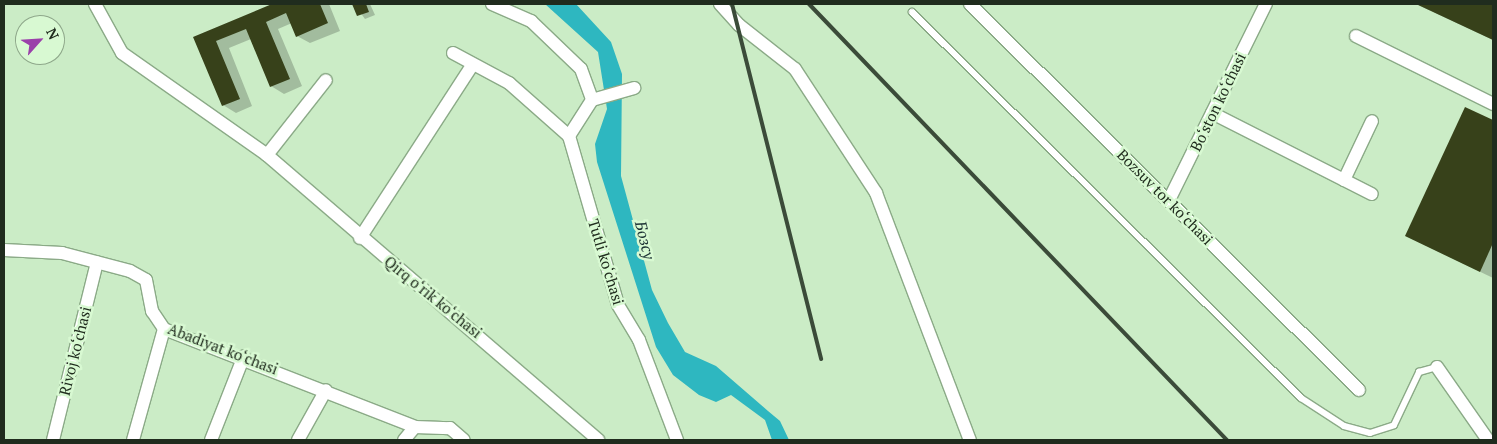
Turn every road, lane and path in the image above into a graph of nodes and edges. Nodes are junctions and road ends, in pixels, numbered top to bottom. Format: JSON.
{"nodes":[{"id":1,"x":95,"y":4,"type":"edge"},
{"id":2,"x":492,"y":4,"type":"edge"},
{"id":3,"x":970,"y":4,"type":"edge"},
{"id":4,"x":1263,"y":5,"type":"edge"},
{"id":5,"x":722,"y":6,"type":"edge"},
{"id":6,"x":912,"y":12,"type":"dead end"},
{"id":7,"x":1356,"y":36,"type":"dead end"},
{"id":8,"x":453,"y":52,"type":"dead end"},
{"id":9,"x":473,"y":64,"type":"junction"},
{"id":10,"x":326,"y":80,"type":"dead end"},
{"id":11,"x":634,"y":88,"type":"dead end"},
{"id":12,"x":592,"y":100,"type":"junction"},
{"id":13,"x":1493,"y":104,"type":"edge"},
{"id":14,"x":1212,"y":114,"type":"junction"},
{"id":15,"x":1372,"y":121,"type":"dead end"},
{"id":16,"x":569,"y":136,"type":"junction"},
{"id":17,"x":267,"y":155,"type":"junction"},
{"id":18,"x":1344,"y":180,"type":"junction"},
{"id":19,"x":1372,"y":194,"type":"dead end"},
{"id":20,"x":1169,"y":200,"type":"junction"},
{"id":21,"x":360,"y":238,"type":"junction"},
{"id":22,"x":4,"y":250,"type":"edge"},
{"id":23,"x":98,"y":262,"type":"junction"},
{"id":24,"x":164,"y":329,"type":"junction"},
{"id":25,"x":244,"y":356,"type":"junction"},
{"id":26,"x":1437,"y":367,"type":"joint"},
{"id":27,"x":326,"y":390,"type":"junction"},
{"id":28,"x":1360,"y":390,"type":"dead end"},
{"id":29,"x":415,"y":426,"type":"junction"},
{"id":30,"x":53,"y":440,"type":"edge"},
{"id":31,"x":133,"y":440,"type":"edge"},
{"id":32,"x":211,"y":440,"type":"edge"},
{"id":33,"x":298,"y":440,"type":"edge"},
{"id":34,"x":404,"y":440,"type":"edge"},
{"id":35,"x":464,"y":440,"type":"edge"},
{"id":36,"x":598,"y":440,"type":"edge"},
{"id":37,"x":676,"y":440,"type":"edge"},
{"id":38,"x":970,"y":440,"type":"edge"},
{"id":39,"x":1488,"y":440,"type":"edge"}],
"edges":[{"from":1,"to":17,"type":"street","name":"Qirq o‘rik ko‘chasi"},
{"from":2,"to":12,"type":"street"},
{"from":3,"to":20,"type":"street","name":"Bozsuv tor ko‘chasi"},
{"from":4,"to":14,"type":"street","name":"Bo‘ston ko‘chasi"},
{"from":5,"to":38,"type":"street"},
{"from":6,"to":26,"type":"lane"},
{"from":7,"to":13,"type":"street"},
{"from":8,"to":9,"type":"street"},
{"from":9,"to":16,"type":"street"},
{"from":9,"to":21,"type":"street"},
{"from":10,"to":17,"type":"street"},
{"from":11,"to":12,"type":"street"},
{"from":12,"to":16,"type":"street"},
{"from":14,"to":18,"type":"street"},
{"from":14,"to":20,"type":"street","name":"Bo‘ston ko‘chasi"},
{"from":15,"to":18,"type":"street"},
{"from":16,"to":37,"type":"street","name":"Tutli ko‘chasi"},
{"from":17,"to":21,"type":"street","name":"Qirq o‘rik ko‘chasi"},
{"from":18,"to":19,"type":"street"},
{"from":20,"to":28,"type":"street","name":"Bozsuv tor ko‘chasi"},
{"from":21,"to":36,"type":"street","name":"Qirq o‘rik ko‘chasi"},
{"from":22,"to":23,"type":"street","name":"Abadiyat ko‘chasi"},
{"from":23,"to":24,"type":"street","name":"Abadiyat ko‘chasi"},
{"from":23,"to":30,"type":"street","name":"Rivoj ko‘chasi"},
{"from":24,"to":25,"type":"street","name":"Abadiyat ko‘chasi"},
{"from":24,"to":31,"type":"street"},
{"from":25,"to":27,"type":"street","name":"Abadiyat ko‘chasi"},
{"from":25,"to":32,"type":"street"},
{"from":26,"to":39,"type":"street"},
{"from":27,"to":29,"type":"street","name":"Abadiyat ko‘chasi"},
{"from":27,"to":33,"type":"street"},
{"from":29,"to":34,"type":"street"},
{"from":29,"to":35,"type":"street","name":"Abadiyat ko‘chasi"}]}
